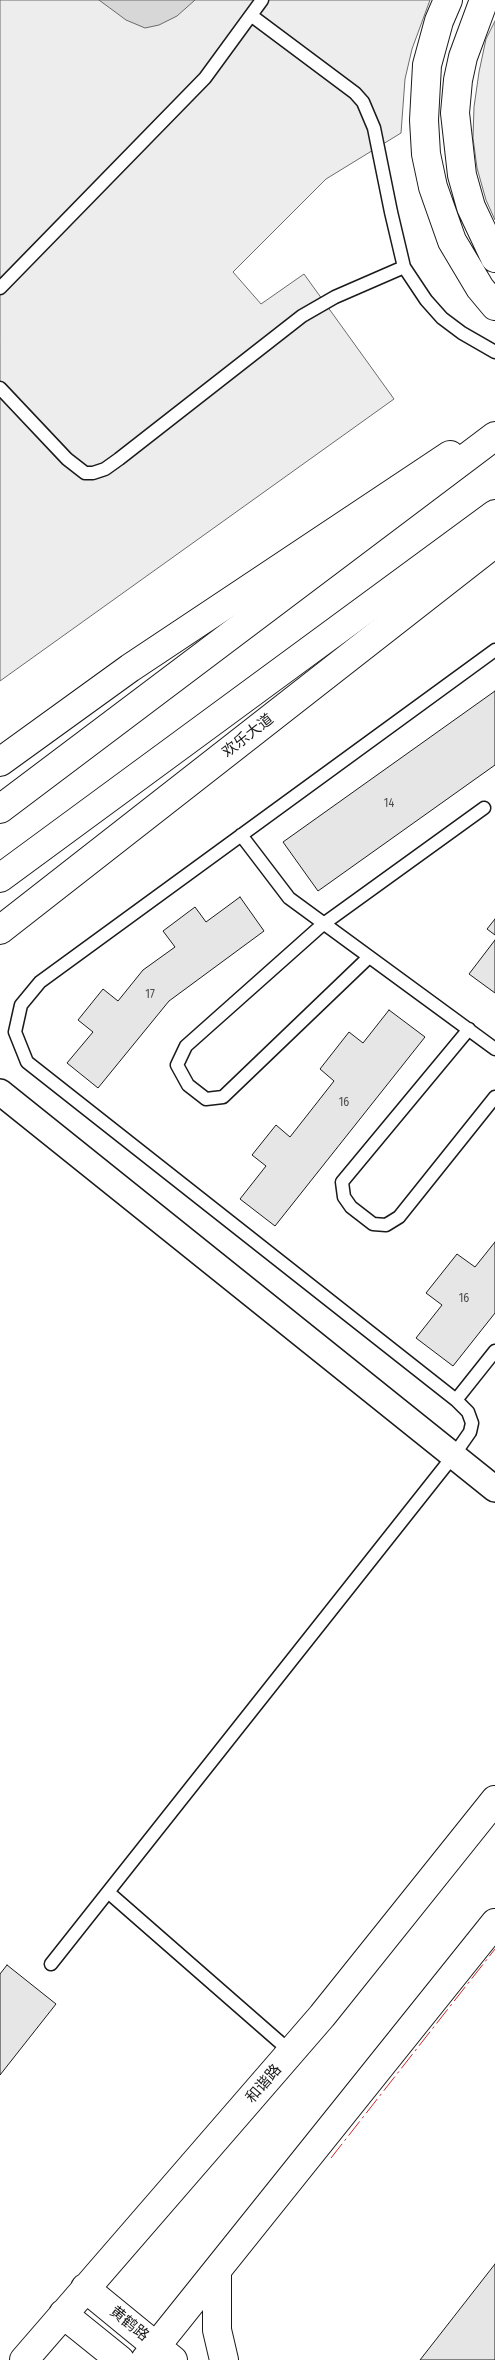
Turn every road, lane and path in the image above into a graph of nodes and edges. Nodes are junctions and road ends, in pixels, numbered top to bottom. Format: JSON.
{"nodes":[{"id":1,"x":262,"y":0,"type":"edge"},
{"id":2,"x":448,"y":0,"type":"edge"},
{"id":3,"x":484,"y":0,"type":"edge"},
{"id":4,"x":252,"y":16,"type":"junction"},
{"id":5,"x":495,"y":258,"type":"edge"},
{"id":6,"x":404,"y":267,"type":"junction"},
{"id":7,"x":0,"y":288,"type":"edge"},
{"id":8,"x":495,"y":306,"type":"edge"},
{"id":9,"x":495,"y":352,"type":"edge"},
{"id":10,"x":0,"y":388,"type":"edge"},
{"id":11,"x":495,"y":426,"type":"edge"},
{"id":12,"x":495,"y":436,"type":"edge"},
{"id":13,"x":495,"y":514,"type":"edge"},
{"id":14,"x":495,"y":543,"type":"edge"},
{"id":15,"x":495,"y":650,"type":"edge"},
{"id":16,"x":0,"y":762,"type":"edge"},
{"id":17,"x":0,"y":808,"type":"edge"},
{"id":18,"x":484,"y":808,"type":"dead end"},
{"id":19,"x":241,"y":835,"type":"junction"},
{"id":20,"x":0,"y":878,"type":"edge"},
{"id":21,"x":322,"y":924,"type":"junction"},
{"id":22,"x":0,"y":930,"type":"edge"},
{"id":23,"x":369,"y":957,"type":"junction"},
{"id":24,"x":469,"y":1029,"type":"junction"},
{"id":25,"x":495,"y":1049,"type":"edge"},
{"id":26,"x":0,"y":1092,"type":"edge"},
{"id":27,"x":495,"y":1097,"type":"edge"},
{"id":28,"x":495,"y":1351,"type":"edge"},
{"id":29,"x":456,"y":1400,"type":"junction"},
{"id":30,"x":454,"y":1455,"type":"junction"},
{"id":31,"x":495,"y":1488,"type":"edge"},
{"id":32,"x":495,"y":1800,"type":"edge"},
{"id":33,"x":108,"y":1892,"type":"junction"},
{"id":34,"x":495,"y":1923,"type":"edge"},
{"id":35,"x":51,"y":1964,"type":"dead end"},
{"id":36,"x":291,"y":2052,"type":"junction"},
{"id":37,"x":217,"y":2272,"type":"junction"},
{"id":38,"x":85,"y":2288,"type":"junction"},
{"id":39,"x":63,"y":2314,"type":"junction"},
{"id":40,"x":158,"y":2355,"type":"edge"},
{"id":41,"x":24,"y":2360,"type":"edge"},
{"id":42,"x":120,"y":2360,"type":"edge"},
{"id":43,"x":224,"y":2360,"type":"edge"}],
"edges":[{"from":1,"to":4,"type":"lane"},
{"from":2,"to":8,"type":"main road"},
{"from":3,"to":5,"type":"main road"},
{"from":4,"to":6,"type":"lane"},
{"from":4,"to":7,"type":"lane"},
{"from":6,"to":9,"type":"lane"},
{"from":6,"to":10,"type":"lane"},
{"from":11,"to":16,"type":"main road"},
{"from":12,"to":17,"type":"main road"},
{"from":13,"to":20,"type":"main road"},
{"from":14,"to":22,"type":"main road","name":"欢乐大道"},
{"from":15,"to":19,"type":"lane"},
{"from":18,"to":21,"type":"lane"},
{"from":19,"to":21,"type":"lane"},
{"from":19,"to":29,"type":"lane"},
{"from":21,"to":23,"type":"lane"},
{"from":21,"to":23,"type":"lane"},
{"from":23,"to":24,"type":"lane"},
{"from":24,"to":25,"type":"lane"},
{"from":24,"to":27,"type":"lane"},
{"from":26,"to":30,"type":"street"},
{"from":28,"to":29,"type":"lane"},
{"from":29,"to":30,"type":"lane"},
{"from":30,"to":31,"type":"street"},
{"from":30,"to":33,"type":"lane"},
{"from":32,"to":36,"type":"main road","name":"和谐路"},
{"from":33,"to":35,"type":"lane"},
{"from":33,"to":36,"type":"lane"},
{"from":34,"to":37,"type":"main road"},
{"from":36,"to":38,"type":"main road","name":"和谐路"},
{"from":37,"to":40,"type":"main road"},
{"from":37,"to":43,"type":"main road"},
{"from":38,"to":39,"type":"main road","name":"和谐路"},
{"from":38,"to":40,"type":"main road","name":"黄鹤路"},
{"from":39,"to":41,"type":"main road","name":"和谐路"},
{"from":39,"to":42,"type":"main road"}]}
